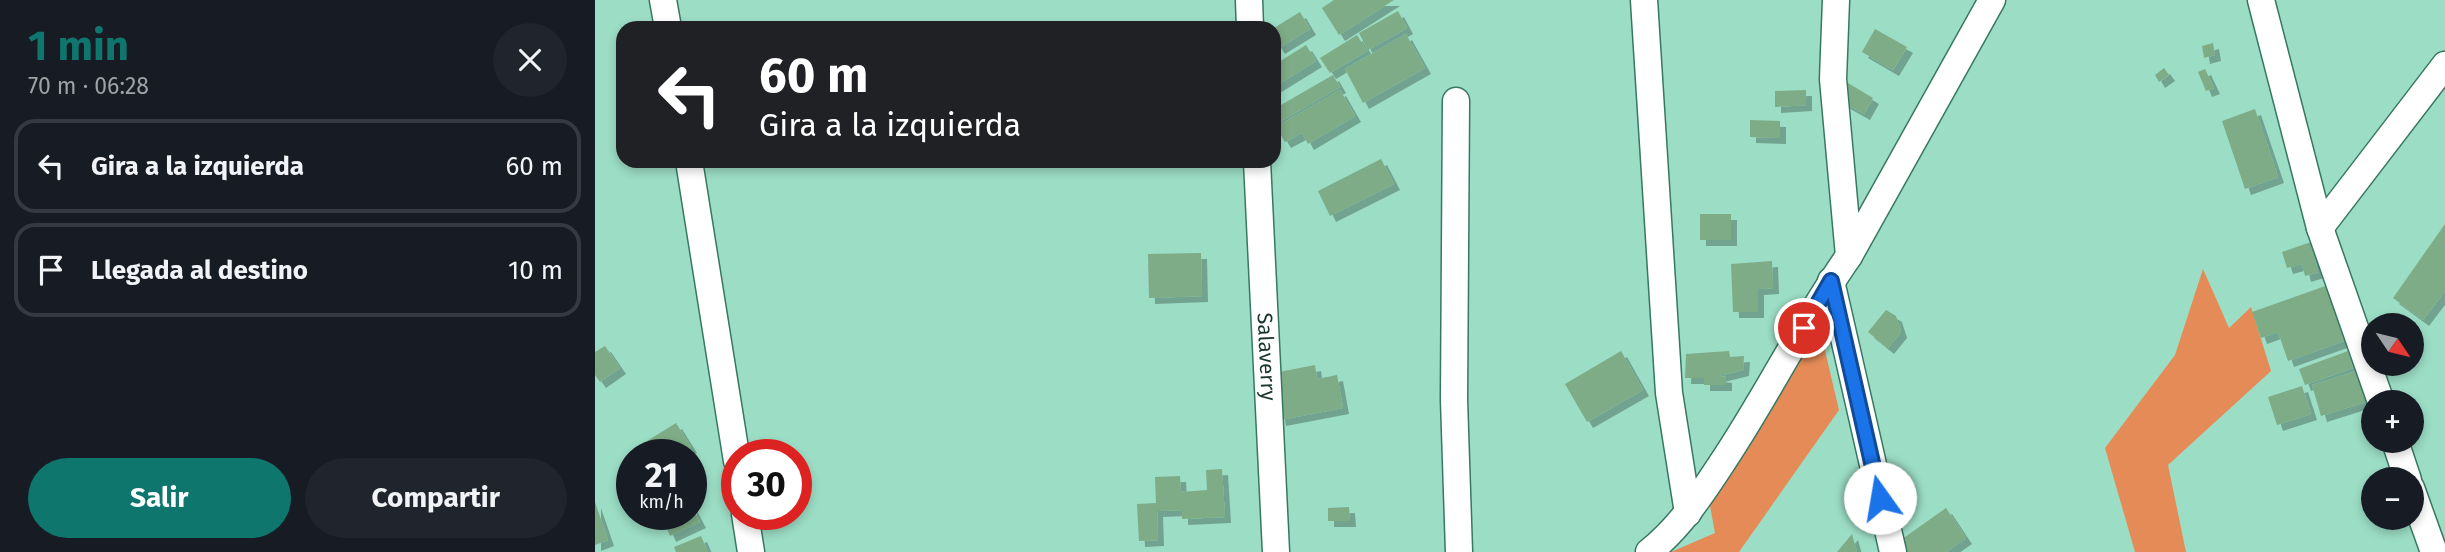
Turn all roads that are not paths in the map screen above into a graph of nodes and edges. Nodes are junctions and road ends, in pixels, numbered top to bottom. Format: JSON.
{"nodes":[{"id":1,"x":663,"y":0,"type":"edge"},
{"id":2,"x":1249,"y":0,"type":"edge"},
{"id":3,"x":1644,"y":0,"type":"edge"},
{"id":4,"x":1836,"y":0,"type":"edge"},
{"id":5,"x":1992,"y":0,"type":"edge"},
{"id":6,"x":2260,"y":0,"type":"edge"},
{"id":7,"x":667,"y":21,"type":"edge"},
{"id":8,"x":1250,"y":21,"type":"edge"},
{"id":9,"x":2445,"y":65,"type":"edge"},
{"id":10,"x":1456,"y":101,"type":"dead end"},
{"id":11,"x":690,"y":168,"type":"edge"},
{"id":12,"x":1257,"y":168,"type":"edge"},
{"id":13,"x":2320,"y":228,"type":"junction"},
{"id":14,"x":1849,"y":256,"type":"junction"},
{"id":15,"x":1831,"y":281,"type":"junction"},
{"id":16,"x":2377,"y":390,"type":"edge"},
{"id":17,"x":733,"y":439,"type":"edge"},
{"id":18,"x":1688,"y":513,"type":"junction"},
{"id":19,"x":2424,"y":524,"type":"edge"},
{"id":20,"x":748,"y":530,"type":"edge"},
{"id":21,"x":751,"y":552,"type":"edge"},
{"id":22,"x":1276,"y":552,"type":"edge"},
{"id":23,"x":1459,"y":552,"type":"edge"},
{"id":24,"x":1649,"y":552,"type":"edge"},
{"id":25,"x":1893,"y":552,"type":"edge"},
{"id":26,"x":2434,"y":552,"type":"edge"}],
"edges":[{"from":1,"to":7,"type":"street"},
{"from":2,"to":8,"type":"street"},
{"from":3,"to":18,"type":"street"},
{"from":4,"to":14,"type":"street"},
{"from":5,"to":14,"type":"street"},
{"from":6,"to":13,"type":"street"},
{"from":9,"to":13,"type":"street"},
{"from":10,"to":23,"type":"street"},
{"from":11,"to":17,"type":"street"},
{"from":12,"to":22,"type":"street","name":"Salaverry"},
{"from":13,"to":16,"type":"street"},
{"from":14,"to":15,"type":"street"},
{"from":15,"to":18,"type":"street"},
{"from":15,"to":25,"type":"street"},
{"from":18,"to":24,"type":"street"},
{"from":19,"to":26,"type":"street"},
{"from":20,"to":21,"type":"street"}]}
